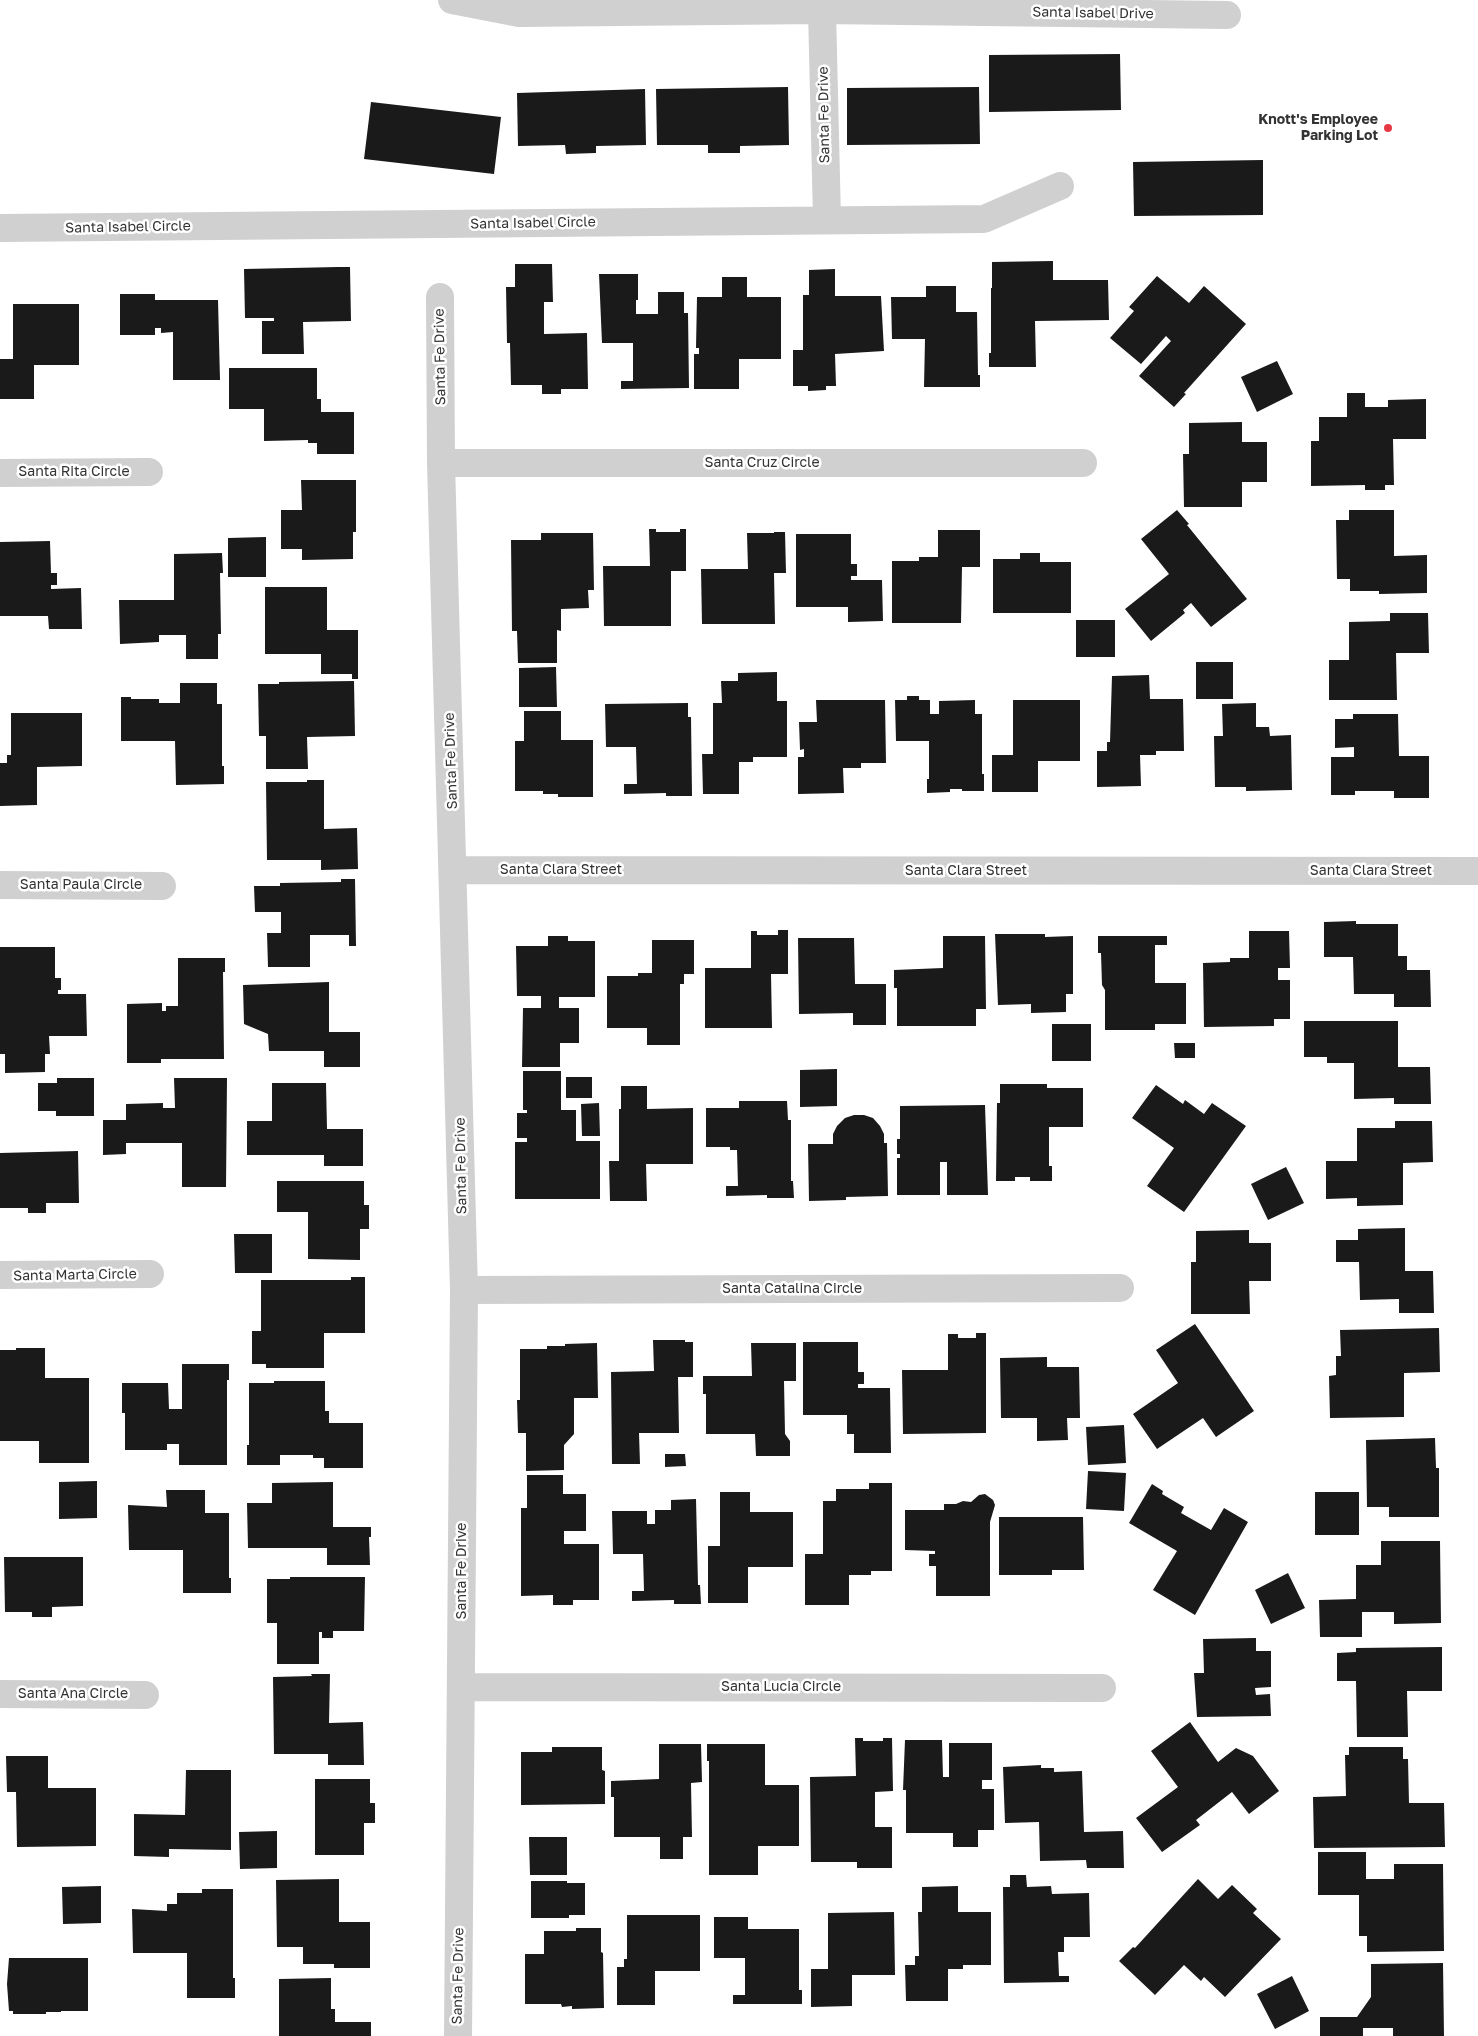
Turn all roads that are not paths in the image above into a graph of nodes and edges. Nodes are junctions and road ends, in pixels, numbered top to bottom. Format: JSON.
{"nodes":[{"id":1,"x":452,"y":0,"type":"edge"},
{"id":2,"x":822,"y":10,"type":"junction"},
{"id":3,"x":1226,"y":15,"type":"dead end"},
{"id":4,"x":1060,"y":186,"type":"dead end"},
{"id":5,"x":827,"y":220,"type":"junction"},
{"id":6,"x":0,"y":228,"type":"edge"},
{"id":7,"x":440,"y":297,"type":"dead end"},
{"id":8,"x":441,"y":463,"type":"junction"},
{"id":9,"x":1083,"y":463,"type":"dead end"},
{"id":10,"x":149,"y":472,"type":"dead end"},
{"id":11,"x":0,"y":473,"type":"edge"},
{"id":12,"x":454,"y":870,"type":"junction"},
{"id":13,"x":1478,"y":871,"type":"edge"},
{"id":14,"x":0,"y":885,"type":"edge"},
{"id":15,"x":162,"y":886,"type":"dead end"},
{"id":16,"x":150,"y":1274,"type":"dead end"},
{"id":17,"x":0,"y":1275,"type":"edge"},
{"id":18,"x":1120,"y":1288,"type":"dead end"},
{"id":19,"x":464,"y":1290,"type":"junction"},
{"id":20,"x":461,"y":1687,"type":"junction"},
{"id":21,"x":1102,"y":1688,"type":"dead end"},
{"id":22,"x":0,"y":1694,"type":"edge"},
{"id":23,"x":145,"y":1695,"type":"dead end"},
{"id":24,"x":458,"y":2036,"type":"edge"}],
"edges":[{"from":1,"to":2,"type":"street","name":"Santa Isabel Drive"},
{"from":2,"to":3,"type":"street","name":"Santa Isabel Drive"},
{"from":2,"to":5,"type":"street","name":"Santa Fe Drive"},
{"from":4,"to":5,"type":"street","name":"Santa Isabel Circle"},
{"from":5,"to":6,"type":"street","name":"Santa Isabel Circle"},
{"from":7,"to":8,"type":"street","name":"Santa Fe Drive"},
{"from":8,"to":9,"type":"street","name":"Santa Cruz Circle"},
{"from":8,"to":12,"type":"street","name":"Santa Fe Drive"},
{"from":10,"to":11,"type":"street","name":"Santa Rita Circle"},
{"from":12,"to":13,"type":"street","name":"Santa Clara Street"},
{"from":12,"to":19,"type":"street","name":"Santa Fe Drive"},
{"from":14,"to":15,"type":"street","name":"Santa Paula Circle"},
{"from":16,"to":17,"type":"street","name":"Santa Marta Circle"},
{"from":18,"to":19,"type":"street","name":"Santa Catalina Circle"},
{"from":19,"to":20,"type":"street","name":"Santa Fe Drive"},
{"from":20,"to":21,"type":"street","name":"Santa Lucia Circle"},
{"from":20,"to":24,"type":"street","name":"Santa Fe Drive"},
{"from":22,"to":23,"type":"street","name":"Santa Ana Circle"}]}
